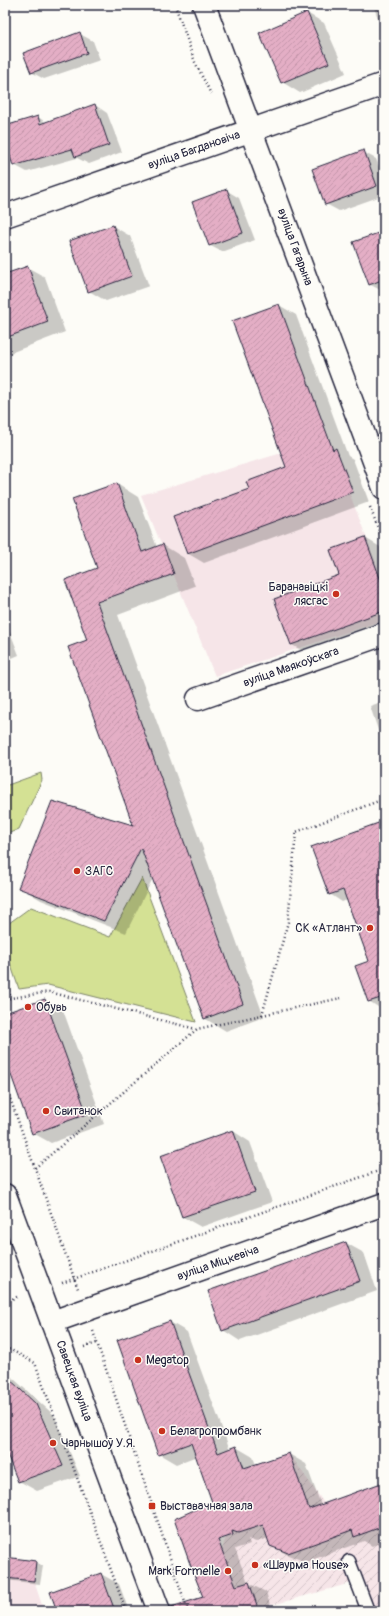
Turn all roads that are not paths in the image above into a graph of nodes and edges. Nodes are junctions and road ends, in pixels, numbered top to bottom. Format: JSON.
{"nodes":[{"id":1,"x":204,"y":5,"type":"edge"},
{"id":2,"x":384,"y":84,"type":"edge"},
{"id":3,"x":251,"y":130,"type":"junction"},
{"id":4,"x":5,"y":216,"type":"edge"},
{"id":5,"x":384,"y":488,"type":"edge"},
{"id":6,"x":384,"y":634,"type":"edge"},
{"id":7,"x":198,"y":699,"type":"dead end"},
{"id":8,"x":5,"y":1195,"type":"edge"},
{"id":9,"x":384,"y":1204,"type":"edge"},
{"id":10,"x":52,"y":1322,"type":"junction"},
{"id":11,"x":349,"y":1561,"type":"dead end"},
{"id":12,"x":159,"y":1611,"type":"edge"},
{"id":13,"x":368,"y":1611,"type":"edge"}],
"edges":[{"from":1,"to":3,"type":"street","name":"вуліца Гагарына"},
{"from":2,"to":3,"type":"street","name":"вуліца Багдановіча"},
{"from":3,"to":4,"type":"street","name":"вуліца Багдановіча"},
{"from":3,"to":5,"type":"street","name":"вуліца Гагарына"},
{"from":6,"to":7,"type":"street","name":"вуліца Маякоўскага"},
{"from":8,"to":10,"type":"street","name":"Савецкая вуліца"},
{"from":9,"to":10,"type":"street","name":"вуліца Міцкевіча"},
{"from":10,"to":12,"type":"street","name":"Савецкая вуліца"},
{"from":11,"to":13,"type":"lane"}]}
